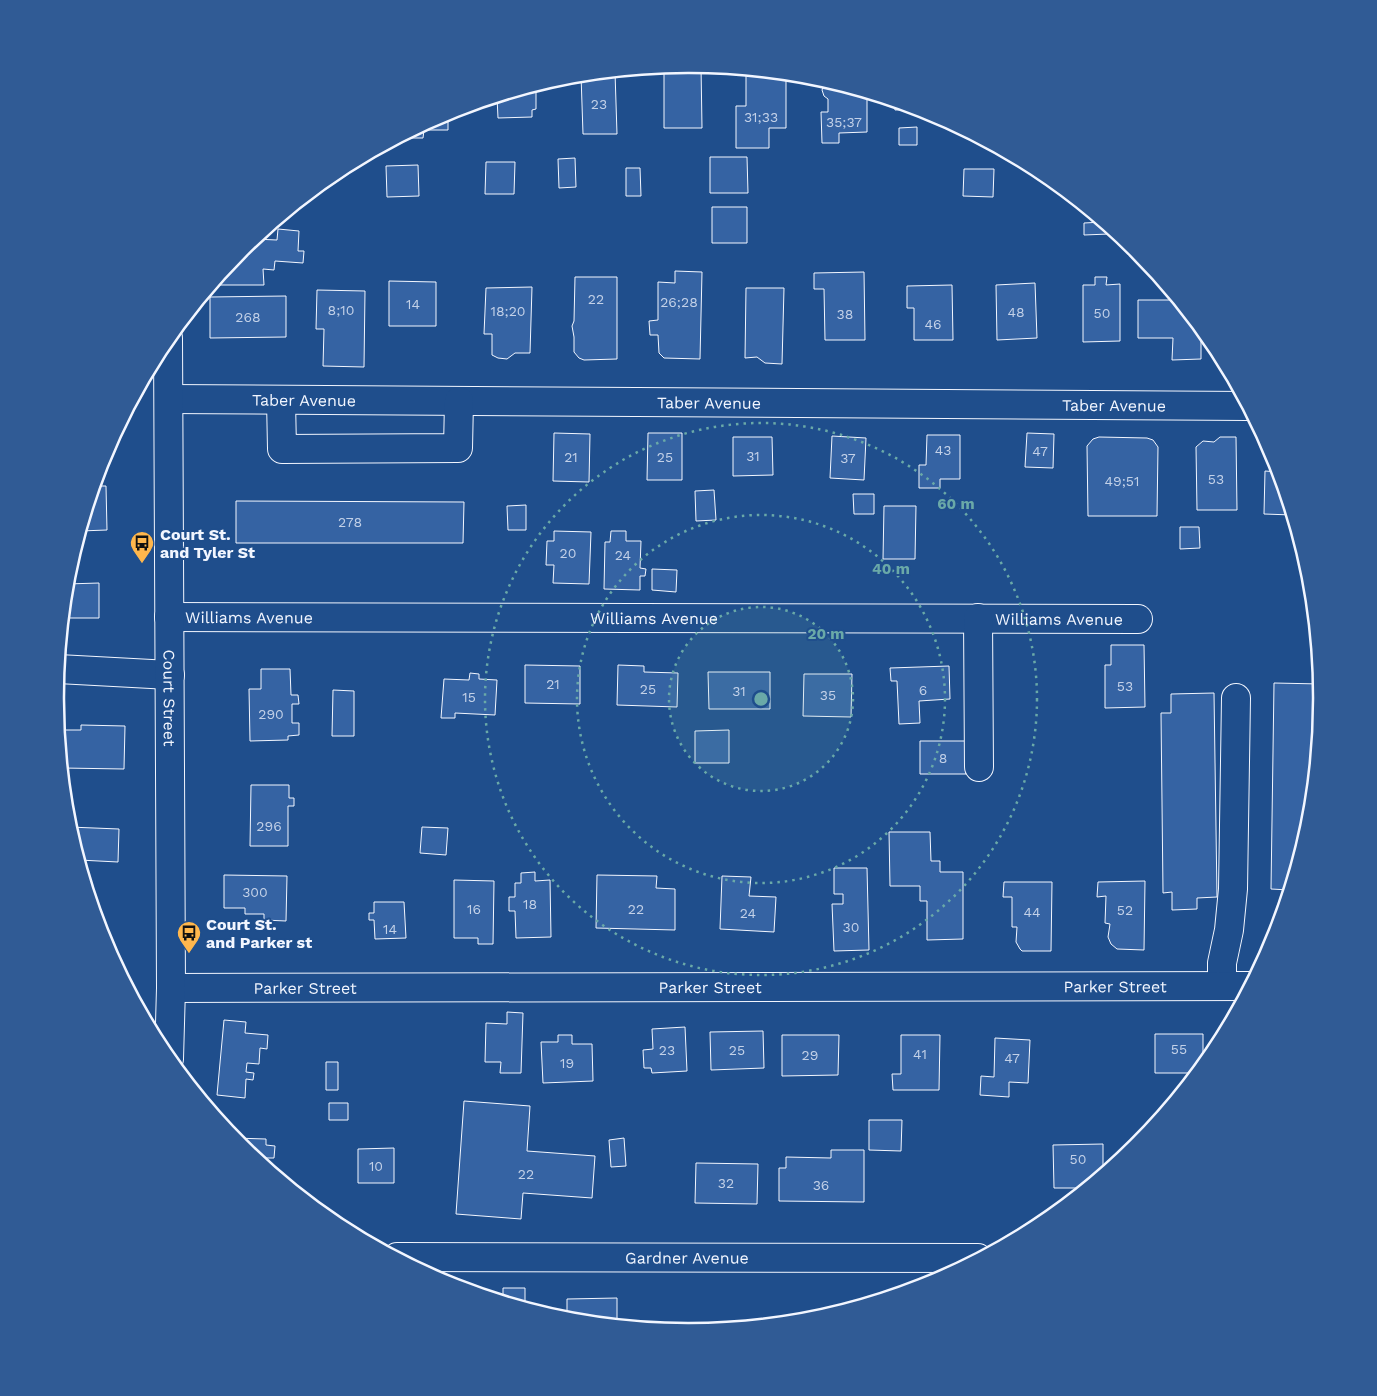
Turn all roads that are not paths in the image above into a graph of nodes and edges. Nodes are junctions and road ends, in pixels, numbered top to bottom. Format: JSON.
{"nodes":[{"id":1,"x":168,"y":352,"type":"edge"},
{"id":2,"x":169,"y":400,"type":"junction"},
{"id":3,"x":281,"y":400,"type":"junction"},
{"id":4,"x":459,"y":401,"type":"junction"},
{"id":5,"x":1241,"y":406,"type":"edge"},
{"id":6,"x":169,"y":617,"type":"junction"},
{"id":7,"x":978,"y":618,"type":"junction"},
{"id":8,"x":1138,"y":618,"type":"dead end"},
{"id":9,"x":65,"y":669,"type":"edge"},
{"id":10,"x":170,"y":675,"type":"junction"},
{"id":11,"x":1236,"y":698,"type":"dead end"},
{"id":12,"x":979,"y":767,"type":"dead end"},
{"id":13,"x":1222,"y":986,"type":"junction"},
{"id":14,"x":1243,"y":986,"type":"edge"},
{"id":15,"x":171,"y":988,"type":"junction"},
{"id":16,"x":169,"y":1045,"type":"edge"},
{"id":17,"x":410,"y":1257,"type":"edge"},
{"id":18,"x":965,"y":1258,"type":"edge"}],
"edges":[{"from":1,"to":2,"type":"street","name":"Court Street"},
{"from":2,"to":3,"type":"street","name":"Taber Avenue"},
{"from":2,"to":6,"type":"street","name":"Court Street"},
{"from":3,"to":4,"type":"street","name":"Taber Avenue"},
{"from":3,"to":4,"type":"street"},
{"from":4,"to":5,"type":"street","name":"Taber Avenue"},
{"from":6,"to":7,"type":"street","name":"Williams Avenue"},
{"from":6,"to":10,"type":"street","name":"Court Street"},
{"from":7,"to":8,"type":"street","name":"Williams Avenue"},
{"from":7,"to":12,"type":"street"},
{"from":9,"to":10,"type":"street"},
{"from":10,"to":15,"type":"street","name":"Court Street"},
{"from":11,"to":13,"type":"street"},
{"from":13,"to":14,"type":"street","name":"Parker Street"},
{"from":13,"to":15,"type":"street","name":"Parker Street"},
{"from":15,"to":16,"type":"street","name":"Court Street"},
{"from":17,"to":18,"type":"street","name":"Gardner Avenue"}]}
